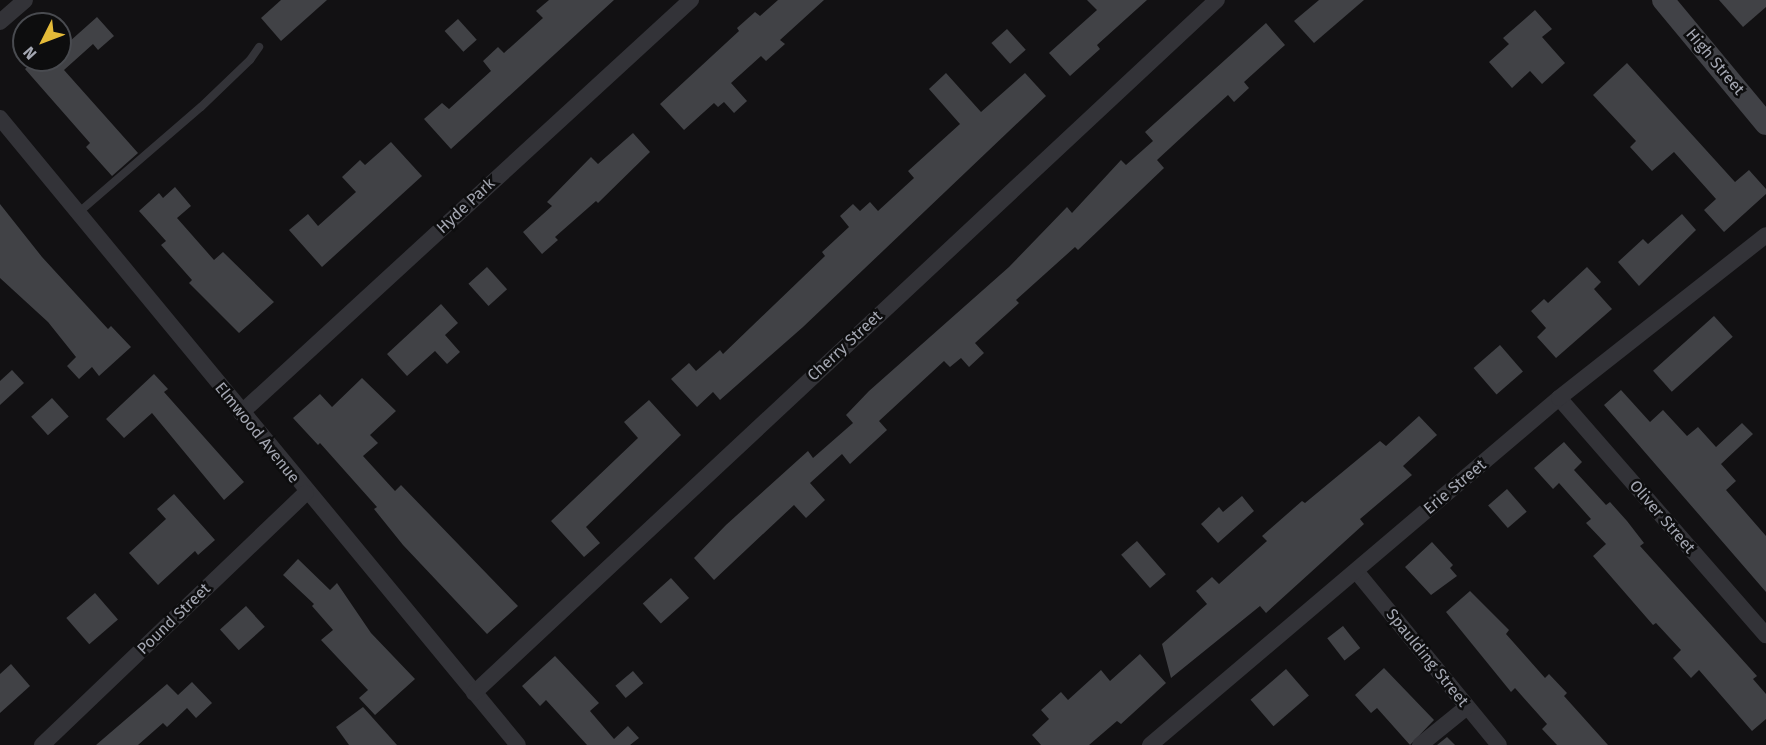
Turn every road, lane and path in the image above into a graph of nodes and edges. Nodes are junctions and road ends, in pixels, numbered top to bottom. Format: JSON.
{"nodes":[{"id":1,"x":26,"y":0,"type":"edge"},
{"id":2,"x":692,"y":0,"type":"edge"},
{"id":3,"x":1217,"y":0,"type":"edge"},
{"id":4,"x":1663,"y":0,"type":"edge"},
{"id":5,"x":0,"y":22,"type":"edge"},
{"id":6,"x":259,"y":47,"type":"dead end"},
{"id":7,"x":0,"y":118,"type":"edge"},
{"id":8,"x":1766,"y":124,"type":"edge"},
{"id":9,"x":78,"y":213,"type":"junction"},
{"id":10,"x":1766,"y":235,"type":"edge"},
{"id":11,"x":1559,"y":398,"type":"junction"},
{"id":12,"x":241,"y":413,"type":"junction"},
{"id":13,"x":306,"y":493,"type":"junction"},
{"id":14,"x":1356,"y":571,"type":"junction"},
{"id":15,"x":1766,"y":635,"type":"edge"},
{"id":16,"x":474,"y":693,"type":"junction"},
{"id":17,"x":1467,"y":707,"type":"junction"},
{"id":18,"x":42,"y":745,"type":"edge"},
{"id":19,"x":518,"y":745,"type":"edge"},
{"id":20,"x":1150,"y":745,"type":"edge"},
{"id":21,"x":1420,"y":745,"type":"edge"},
{"id":22,"x":1499,"y":745,"type":"edge"}],
"edges":[{"from":1,"to":5,"type":"street"},
{"from":2,"to":12,"type":"street","name":"Hyde Park"},
{"from":3,"to":16,"type":"street","name":"Cherry Street"},
{"from":4,"to":8,"type":"main road","name":"High Street"},
{"from":6,"to":9,"type":"lane"},
{"from":7,"to":9,"type":"street","name":"Elmwood Avenue"},
{"from":9,"to":12,"type":"street","name":"Elmwood Avenue"},
{"from":10,"to":11,"type":"street","name":"Erie Street"},
{"from":11,"to":14,"type":"street","name":"Erie Street"},
{"from":11,"to":15,"type":"street","name":"Oliver Street"},
{"from":12,"to":13,"type":"street","name":"Elmwood Avenue"},
{"from":13,"to":16,"type":"street","name":"Elmwood Avenue"},
{"from":13,"to":18,"type":"street","name":"Pound Street"},
{"from":14,"to":17,"type":"street","name":"Spaulding Street"},
{"from":14,"to":20,"type":"street","name":"Erie Street"},
{"from":16,"to":19,"type":"street","name":"Elmwood Avenue"},
{"from":17,"to":21,"type":"street"},
{"from":17,"to":22,"type":"street","name":"Spaulding Street"}]}
